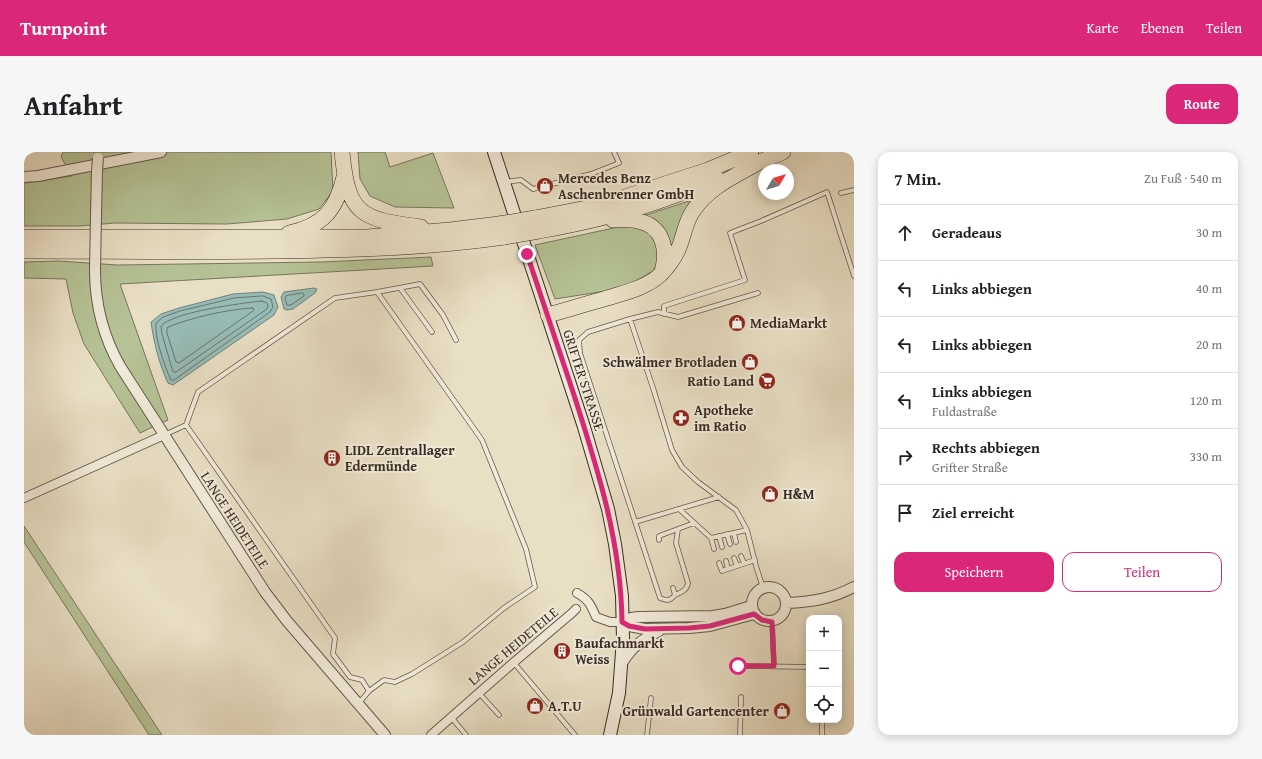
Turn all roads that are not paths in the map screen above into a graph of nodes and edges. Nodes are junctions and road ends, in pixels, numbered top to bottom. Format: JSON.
{"nodes":[{"id":1,"x":161,"y":152,"type":"edge"},
{"id":2,"x":342,"y":152,"type":"edge"},
{"id":3,"x":494,"y":152,"type":"edge"},
{"id":4,"x":614,"y":152,"type":"edge"},
{"id":5,"x":784,"y":152,"type":"edge"},
{"id":6,"x":99,"y":155,"type":"edge"},
{"id":7,"x":753,"y":158,"type":"edge"},
{"id":8,"x":24,"y":177,"type":"edge"},
{"id":9,"x":344,"y":177,"type":"junction"},
{"id":10,"x":504,"y":183,"type":"junction"},
{"id":11,"x":854,"y":190,"type":"edge"},
{"id":12,"x":841,"y":193,"type":"dead end"},
{"id":13,"x":584,"y":222,"type":"junction"},
{"id":14,"x":537,"y":225,"type":"junction"},
{"id":15,"x":450,"y":230,"type":"junction"},
{"id":16,"x":502,"y":231,"type":"junction"},
{"id":17,"x":24,"y":238,"type":"edge"},
{"id":18,"x":266,"y":238,"type":"junction"},
{"id":19,"x":24,"y":251,"type":"edge"},
{"id":20,"x":662,"y":273,"type":"junction"},
{"id":21,"x":854,"y":276,"type":"edge"},
{"id":22,"x":400,"y":288,"type":"junction"},
{"id":23,"x":377,"y":292,"type":"junction"},
{"id":24,"x":758,"y":293,"type":"dead end"},
{"id":25,"x":664,"y":314,"type":"junction"},
{"id":26,"x":548,"y":315,"type":"junction"},
{"id":27,"x":630,"y":319,"type":"junction"},
{"id":28,"x":432,"y":332,"type":"dead end"},
{"id":29,"x":456,"y":340,"type":"dead end"},
{"id":30,"x":186,"y":425,"type":"junction"},
{"id":31,"x":164,"y":435,"type":"junction"},
{"id":32,"x":719,"y":497,"type":"junction"},
{"id":33,"x":24,"y":498,"type":"edge"},
{"id":34,"x":679,"y":509,"type":"junction"},
{"id":35,"x":635,"y":522,"type":"junction"},
{"id":36,"x":694,"y":523,"type":"junction"},
{"id":37,"x":678,"y":529,"type":"junction"},
{"id":38,"x":747,"y":530,"type":"junction"},
{"id":39,"x":734,"y":533,"type":"junction"},
{"id":40,"x":727,"y":534,"type":"junction"},
{"id":41,"x":719,"y":536,"type":"junction"},
{"id":42,"x":711,"y":538,"type":"junction"},
{"id":43,"x":659,"y":540,"type":"dead end"},
{"id":44,"x":736,"y":542,"type":"dead end"},
{"id":45,"x":730,"y":544,"type":"dead end"},
{"id":46,"x":722,"y":547,"type":"dead end"},
{"id":47,"x":714,"y":549,"type":"dead end"},
{"id":48,"x":741,"y":556,"type":"dead end"},
{"id":49,"x":734,"y":558,"type":"dead end"},
{"id":50,"x":754,"y":560,"type":"junction"},
{"id":51,"x":726,"y":561,"type":"dead end"},
{"id":52,"x":719,"y":563,"type":"dead end"},
{"id":53,"x":744,"y":564,"type":"junction"},
{"id":54,"x":737,"y":566,"type":"junction"},
{"id":55,"x":728,"y":569,"type":"junction"},
{"id":56,"x":854,"y":587,"type":"edge"},
{"id":57,"x":673,"y":588,"type":"dead end"},
{"id":58,"x":763,"y":588,"type":"junction"},
{"id":59,"x":577,"y":593,"type":"dead end"},
{"id":60,"x":675,"y":595,"type":"junction"},
{"id":61,"x":786,"y":604,"type":"junction"},
{"id":62,"x":576,"y":609,"type":"dead end"},
{"id":63,"x":753,"y":610,"type":"junction"},
{"id":64,"x":622,"y":622,"type":"junction"},
{"id":65,"x":772,"y":622,"type":"junction"},
{"id":66,"x":662,"y":629,"type":"junction"},
{"id":67,"x":513,"y":663,"type":"junction"},
{"id":68,"x":622,"y":663,"type":"junction"},
{"id":69,"x":738,"y":666,"type":"dead end"},
{"id":70,"x":774,"y":666,"type":"junction"},
{"id":71,"x":806,"y":667,"type":"edge"},
{"id":72,"x":369,"y":691,"type":"junction"},
{"id":73,"x":478,"y":693,"type":"junction"},
{"id":74,"x":741,"y":697,"type":"dead end"},
{"id":75,"x":651,"y":698,"type":"dead end"},
{"id":76,"x":358,"y":703,"type":"junction"},
{"id":77,"x":499,"y":715,"type":"dead end"},
{"id":78,"x":451,"y":717,"type":"junction"},
{"id":79,"x":822,"y":723,"type":"edge"},
{"id":80,"x":385,"y":735,"type":"edge"},
{"id":81,"x":431,"y":735,"type":"edge"},
{"id":82,"x":466,"y":735,"type":"edge"},
{"id":83,"x":575,"y":735,"type":"edge"},
{"id":84,"x":610,"y":735,"type":"edge"},
{"id":85,"x":647,"y":735,"type":"edge"},
{"id":86,"x":740,"y":735,"type":"edge"},
{"id":87,"x":822,"y":735,"type":"edge"}],
"edges":[{"from":1,"to":8,"type":"street"},
{"from":2,"to":9,"type":"highway"},
{"from":3,"to":10,"type":"main road","name":"GRIFTER STRASSE"},
{"from":4,"to":10,"type":"lane"},
{"from":5,"to":7,"type":"highway"},
{"from":6,"to":31,"type":"street","name":"LANGE HEIDETEILE","bridge":true},
{"from":7,"to":13,"type":"highway"},
{"from":7,"to":14,"type":"highway"},
{"from":7,"to":20,"type":"highway"},
{"from":9,"to":15,"type":"highway"},
{"from":9,"to":18,"type":"highway"},
{"from":10,"to":26,"type":"main road","name":"GRIFTER STRASSE"},
{"from":11,"to":12,"type":"lane"},
{"from":13,"to":14,"type":"highway"},
{"from":13,"to":20,"type":"highway"},
{"from":14,"to":16,"type":"highway","bridge":true},
{"from":15,"to":16,"type":"highway"},
{"from":15,"to":18,"type":"highway"},
{"from":16,"to":19,"type":"highway"},
{"from":17,"to":18,"type":"highway"},
{"from":20,"to":26,"type":"highway"},
{"from":21,"to":25,"type":"lane"},
{"from":22,"to":23,"type":"lane"},
{"from":22,"to":28,"type":"lane"},
{"from":22,"to":29,"type":"lane"},
{"from":23,"to":30,"type":"lane"},
{"from":23,"to":72,"type":"lane"},
{"from":24,"to":25,"type":"lane"},
{"from":25,"to":27,"type":"lane"},
{"from":26,"to":64,"type":"main road","name":"GRIFTER STRASSE"},
{"from":27,"to":32,"type":"lane"},
{"from":27,"to":35,"type":"lane"},
{"from":30,"to":31,"type":"lane"},
{"from":30,"to":72,"type":"lane"},
{"from":31,"to":33,"type":"street"},
{"from":31,"to":76,"type":"street","name":"LANGE HEIDETEILE"},
{"from":32,"to":34,"type":"lane"},
{"from":32,"to":38,"type":"lane"},
{"from":34,"to":35,"type":"lane"},
{"from":34,"to":36,"type":"lane"},
{"from":35,"to":60,"type":"lane"},
{"from":36,"to":37,"type":"lane"},
{"from":36,"to":42,"type":"lane"},
{"from":37,"to":43,"type":"lane"},
{"from":37,"to":60,"type":"lane"},
{"from":38,"to":39,"type":"lane"},
{"from":38,"to":50,"type":"lane"},
{"from":39,"to":40,"type":"lane"},
{"from":39,"to":44,"type":"lane"},
{"from":40,"to":41,"type":"lane"},
{"from":40,"to":45,"type":"lane"},
{"from":41,"to":42,"type":"lane"},
{"from":41,"to":46,"type":"lane"},
{"from":42,"to":47,"type":"lane"},
{"from":48,"to":53,"type":"lane"},
{"from":49,"to":54,"type":"lane"},
{"from":50,"to":53,"type":"lane"},
{"from":50,"to":58,"type":"lane"},
{"from":51,"to":55,"type":"lane"},
{"from":52,"to":55,"type":"lane"},
{"from":53,"to":54,"type":"lane"},
{"from":54,"to":55,"type":"lane"},
{"from":56,"to":61,"type":"street"},
{"from":57,"to":60,"type":"lane"},
{"from":58,"to":61,"type":"street"},
{"from":58,"to":63,"type":"street"},
{"from":59,"to":64,"type":"street"},
{"from":61,"to":65,"type":"street"},
{"from":62,"to":67,"type":"street","name":"LANGE HEIDETEILE"},
{"from":63,"to":64,"type":"street"},
{"from":63,"to":65,"type":"street"},
{"from":63,"to":66,"type":"street"},
{"from":64,"to":66,"type":"street"},
{"from":64,"to":68,"type":"main road","name":"GRIFTER STRASSE"},
{"from":65,"to":70,"type":"lane"},
{"from":66,"to":68,"type":"street"},
{"from":67,"to":73,"type":"street","name":"LANGE HEIDETEILE"},
{"from":67,"to":83,"type":"lane"},
{"from":68,"to":84,"type":"main road","name":"GRIFTER STRASSE"},
{"from":69,"to":70,"type":"lane"},
{"from":70,"to":71,"type":"lane"},
{"from":72,"to":76,"type":"lane"},
{"from":73,"to":77,"type":"lane"},
{"from":73,"to":78,"type":"street","name":"LANGE HEIDETEILE"},
{"from":74,"to":86,"type":"lane"},
{"from":75,"to":85,"type":"lane"},
{"from":76,"to":80,"type":"street","name":"LANGE HEIDETEILE"},
{"from":78,"to":81,"type":"street","name":"LANGE HEIDETEILE"},
{"from":78,"to":82,"type":"lane"},
{"from":79,"to":87,"type":"lane"}]}
